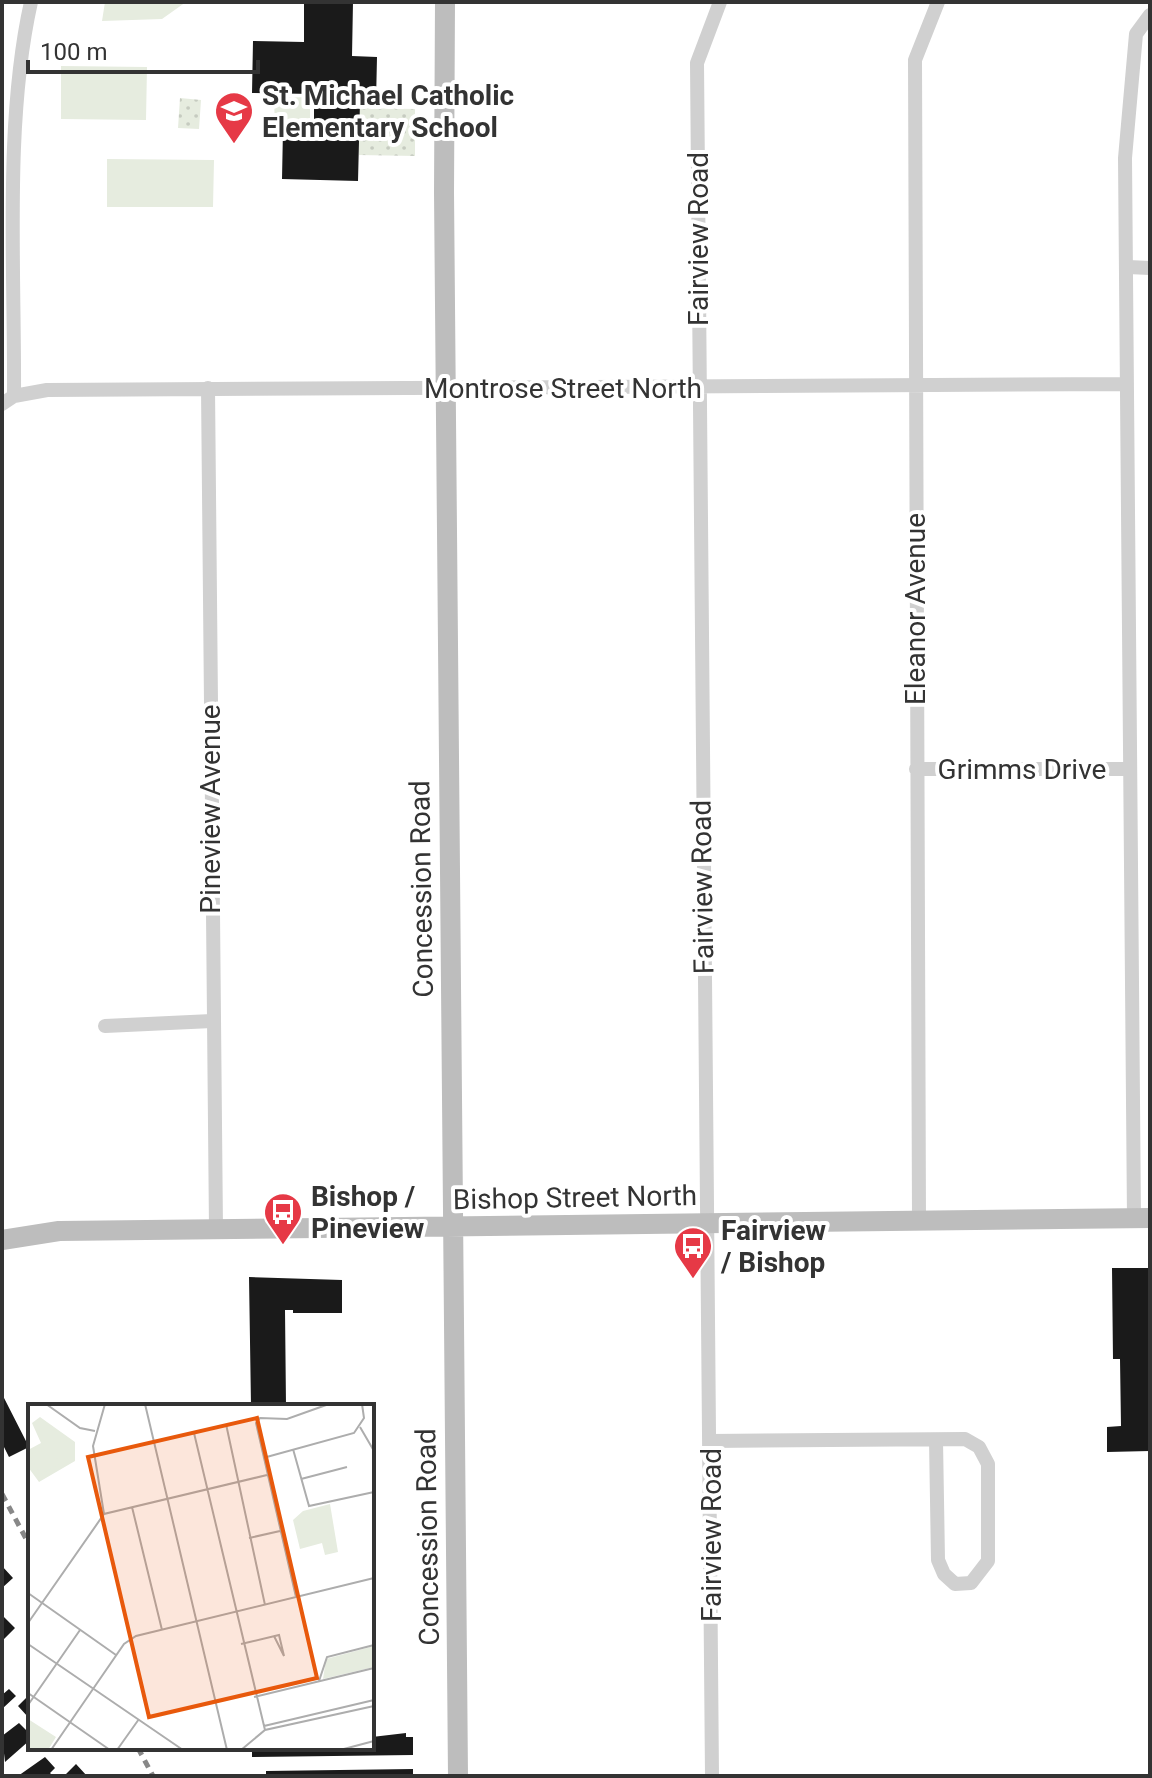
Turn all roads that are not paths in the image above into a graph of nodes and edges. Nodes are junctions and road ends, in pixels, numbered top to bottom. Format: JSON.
{"nodes":[{"id":1,"x":31,"y":2,"type":"edge"},
{"id":2,"x":445,"y":2,"type":"edge"},
{"id":3,"x":720,"y":2,"type":"edge"},
{"id":4,"x":938,"y":2,"type":"edge"},
{"id":5,"x":1150,"y":15,"type":"edge"},
{"id":6,"x":1128,"y":267,"type":"junction"},
{"id":7,"x":1150,"y":268,"type":"edge"},
{"id":8,"x":1127,"y":384,"type":"junction"},
{"id":9,"x":698,"y":387,"type":"junction"},
{"id":10,"x":914,"y":387,"type":"junction"},
{"id":11,"x":208,"y":388,"type":"junction"},
{"id":12,"x":447,"y":388,"type":"junction"},
{"id":13,"x":8,"y":400,"type":"edge"},
{"id":14,"x":916,"y":769,"type":"junction"},
{"id":15,"x":1128,"y":769,"type":"junction"},
{"id":16,"x":212,"y":1021,"type":"junction"},
{"id":17,"x":105,"y":1026,"type":"dead end"},
{"id":18,"x":1142,"y":1218,"type":"edge"},
{"id":19,"x":919,"y":1221,"type":"junction"},
{"id":20,"x":706,"y":1223,"type":"junction"},
{"id":21,"x":453,"y":1226,"type":"junction"},
{"id":22,"x":216,"y":1229,"type":"junction"},
{"id":23,"x":2,"y":1240,"type":"edge"},
{"id":24,"x":936,"y":1440,"type":"junction"},
{"id":25,"x":710,"y":1441,"type":"junction"},
{"id":26,"x":458,"y":1776,"type":"edge"},
{"id":27,"x":712,"y":1776,"type":"edge"}],
"edges":[{"from":1,"to":13,"type":"street"},
{"from":2,"to":12,"type":"main road","name":"Concession Road"},
{"from":3,"to":9,"type":"street","name":"Fairview Road"},
{"from":4,"to":10,"type":"street","name":"Eleanor Avenue"},
{"from":5,"to":6,"type":"street"},
{"from":6,"to":7,"type":"street"},
{"from":6,"to":8,"type":"street"},
{"from":8,"to":10,"type":"street","name":"Montrose Street North"},
{"from":8,"to":15,"type":"street"},
{"from":9,"to":10,"type":"street","name":"Montrose Street North"},
{"from":9,"to":12,"type":"street","name":"Montrose Street North"},
{"from":9,"to":20,"type":"street","name":"Fairview Road"},
{"from":10,"to":14,"type":"street","name":"Eleanor Avenue"},
{"from":11,"to":12,"type":"street","name":"Montrose Street North"},
{"from":11,"to":13,"type":"street","name":"Montrose Street North"},
{"from":11,"to":16,"type":"street","name":"Pineview Avenue"},
{"from":12,"to":21,"type":"main road","name":"Concession Road"},
{"from":14,"to":15,"type":"street","name":"Grimms Drive"},
{"from":14,"to":19,"type":"street","name":"Eleanor Avenue"},
{"from":15,"to":18,"type":"street"},
{"from":16,"to":17,"type":"street"},
{"from":16,"to":22,"type":"street","name":"Pineview Avenue"},
{"from":18,"to":19,"type":"main road","name":"Bishop Street North"},
{"from":19,"to":20,"type":"main road","name":"Bishop Street North"},
{"from":20,"to":21,"type":"main road","name":"Bishop Street North"},
{"from":20,"to":25,"type":"street","name":"Fairview Road"},
{"from":21,"to":22,"type":"main road","name":"Bishop Street North"},
{"from":21,"to":26,"type":"main road","name":"Concession Road"},
{"from":22,"to":23,"type":"main road","name":"Bishop Street North"},
{"from":24,"to":24,"type":"street"},
{"from":24,"to":25,"type":"street"},
{"from":25,"to":27,"type":"street","name":"Fairview Road"}]}
